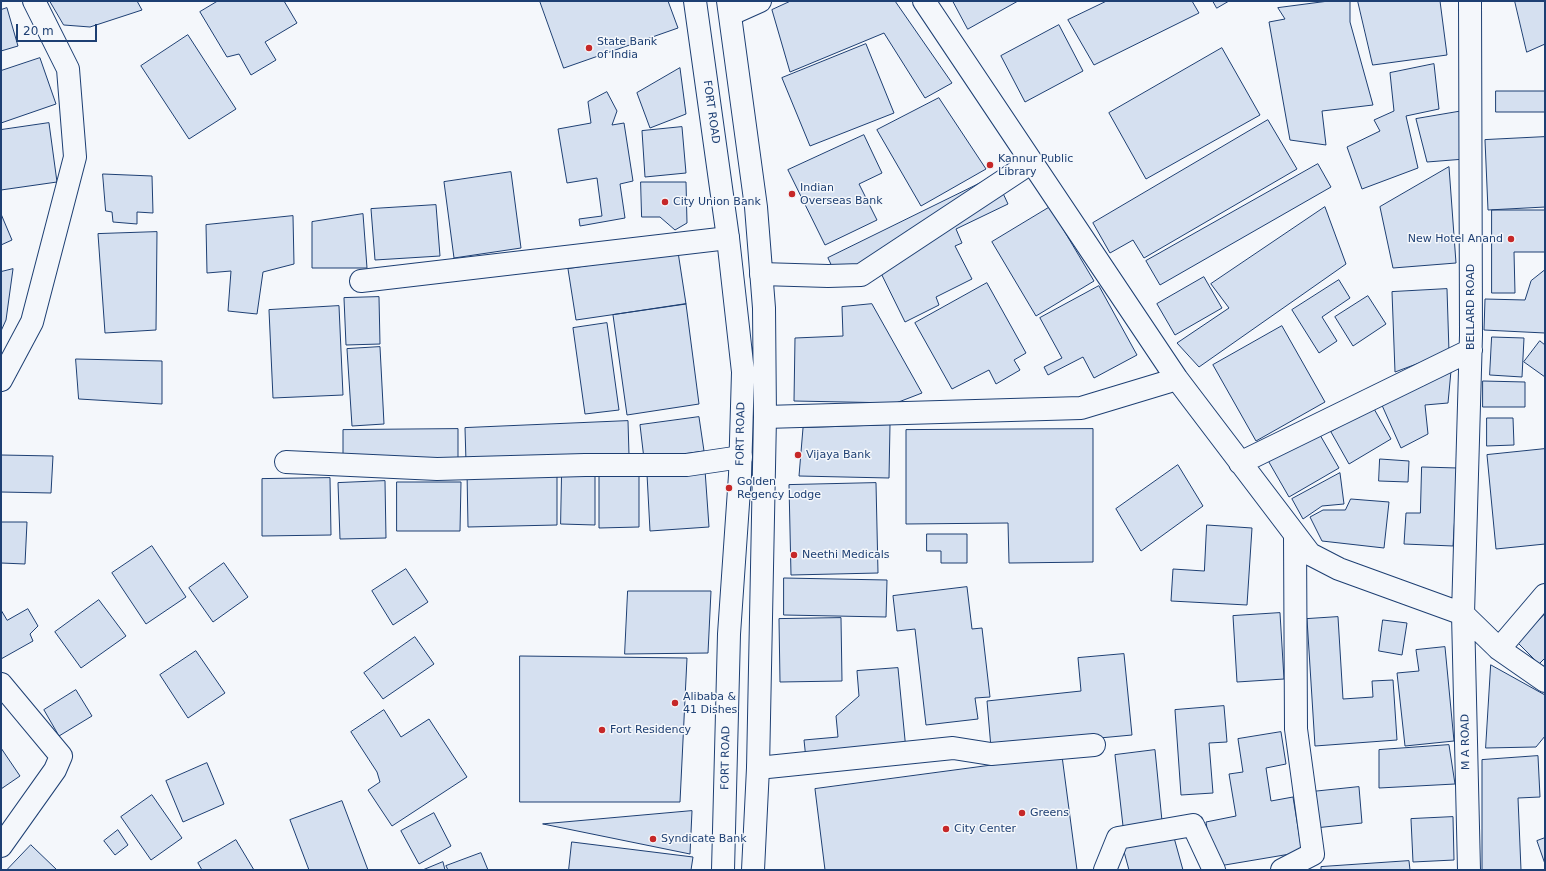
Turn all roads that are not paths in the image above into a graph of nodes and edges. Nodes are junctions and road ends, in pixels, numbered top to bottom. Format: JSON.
{"nodes":[{"id":1,"x":34,"y":1,"type":"edge"},
{"id":2,"x":695,"y":1,"type":"edge"},
{"id":3,"x":760,"y":1,"type":"edge"},
{"id":4,"x":924,"y":1,"type":"edge"},
{"id":5,"x":1470,"y":1,"type":"edge"},
{"id":6,"x":729,"y":8,"type":"edge"},
{"id":7,"x":698,"y":24,"type":"junction"},
{"id":8,"x":1032,"y":162,"type":"junction"},
{"id":9,"x":728,"y":238,"type":"junction"},
{"id":10,"x":761,"y":274,"type":"junction"},
{"id":11,"x":361,"y":281,"type":"dead end"},
{"id":12,"x":1470,"y":350,"type":"junction"},
{"id":13,"x":1178,"y":378,"type":"junction"},
{"id":14,"x":1,"y":380,"type":"edge"},
{"id":15,"x":765,"y":417,"type":"junction"},
{"id":16,"x":740,"y":457,"type":"junction"},
{"id":17,"x":286,"y":462,"type":"dead end"},
{"id":18,"x":1240,"y":463,"type":"junction"},
{"id":19,"x":1295,"y":536,"type":"junction"},
{"id":20,"x":1545,"y":595,"type":"edge"},
{"id":21,"x":1463,"y":614,"type":"junction"},
{"id":22,"x":761,"y":632,"type":"junction"},
{"id":23,"x":728,"y":634,"type":"junction"},
{"id":24,"x":1499,"y":649,"type":"junction"},
{"id":25,"x":1545,"y":681,"type":"edge"},
{"id":26,"x":1,"y":684,"type":"edge"},
{"id":27,"x":1094,"y":745,"type":"dead end"},
{"id":28,"x":758,"y":768,"type":"junction"},
{"id":29,"x":1,"y":846,"type":"edge"},
{"id":30,"x":723,"y":870,"type":"edge"},
{"id":31,"x":753,"y":870,"type":"edge"},
{"id":32,"x":1105,"y":870,"type":"edge"},
{"id":33,"x":1214,"y":870,"type":"edge"},
{"id":34,"x":1282,"y":870,"type":"edge"},
{"id":35,"x":1469,"y":870,"type":"edge"}],
"edges":[{"from":1,"to":14,"type":"street"},
{"from":2,"to":7,"type":"street","name":"FORT ROAD"},
{"from":3,"to":6,"type":"street"},
{"from":4,"to":8,"type":"street"},
{"from":5,"to":12,"type":"street","name":"BELLARD ROAD"},
{"from":6,"to":7,"type":"street"},
{"from":6,"to":10,"type":"street","name":"FORT ROAD"},
{"from":7,"to":9,"type":"street","name":"FORT ROAD"},
{"from":8,"to":10,"type":"street"},
{"from":8,"to":13,"type":"street"},
{"from":9,"to":11,"type":"street"},
{"from":9,"to":16,"type":"street","name":"FORT ROAD"},
{"from":10,"to":15,"type":"street","name":"FORT ROAD"},
{"from":12,"to":18,"type":"street"},
{"from":12,"to":21,"type":"street","name":"BELLARD ROAD"},
{"from":13,"to":15,"type":"street"},
{"from":13,"to":18,"type":"street"},
{"from":15,"to":22,"type":"street","name":"FORT ROAD"},
{"from":16,"to":17,"type":"street"},
{"from":16,"to":23,"type":"street","name":"FORT ROAD"},
{"from":18,"to":19,"type":"street"},
{"from":19,"to":21,"type":"street"},
{"from":19,"to":34,"type":"street"},
{"from":20,"to":24,"type":"street"},
{"from":21,"to":24,"type":"street"},
{"from":21,"to":35,"type":"street","name":"M A ROAD"},
{"from":22,"to":23,"type":"street"},
{"from":22,"to":28,"type":"street","name":"FORT ROAD"},
{"from":23,"to":30,"type":"street","name":"FORT ROAD"},
{"from":24,"to":25,"type":"street"},
{"from":26,"to":29,"type":"street"},
{"from":27,"to":28,"type":"street"},
{"from":28,"to":31,"type":"street","name":"FORT ROAD"},
{"from":32,"to":33,"type":"street"}]}
